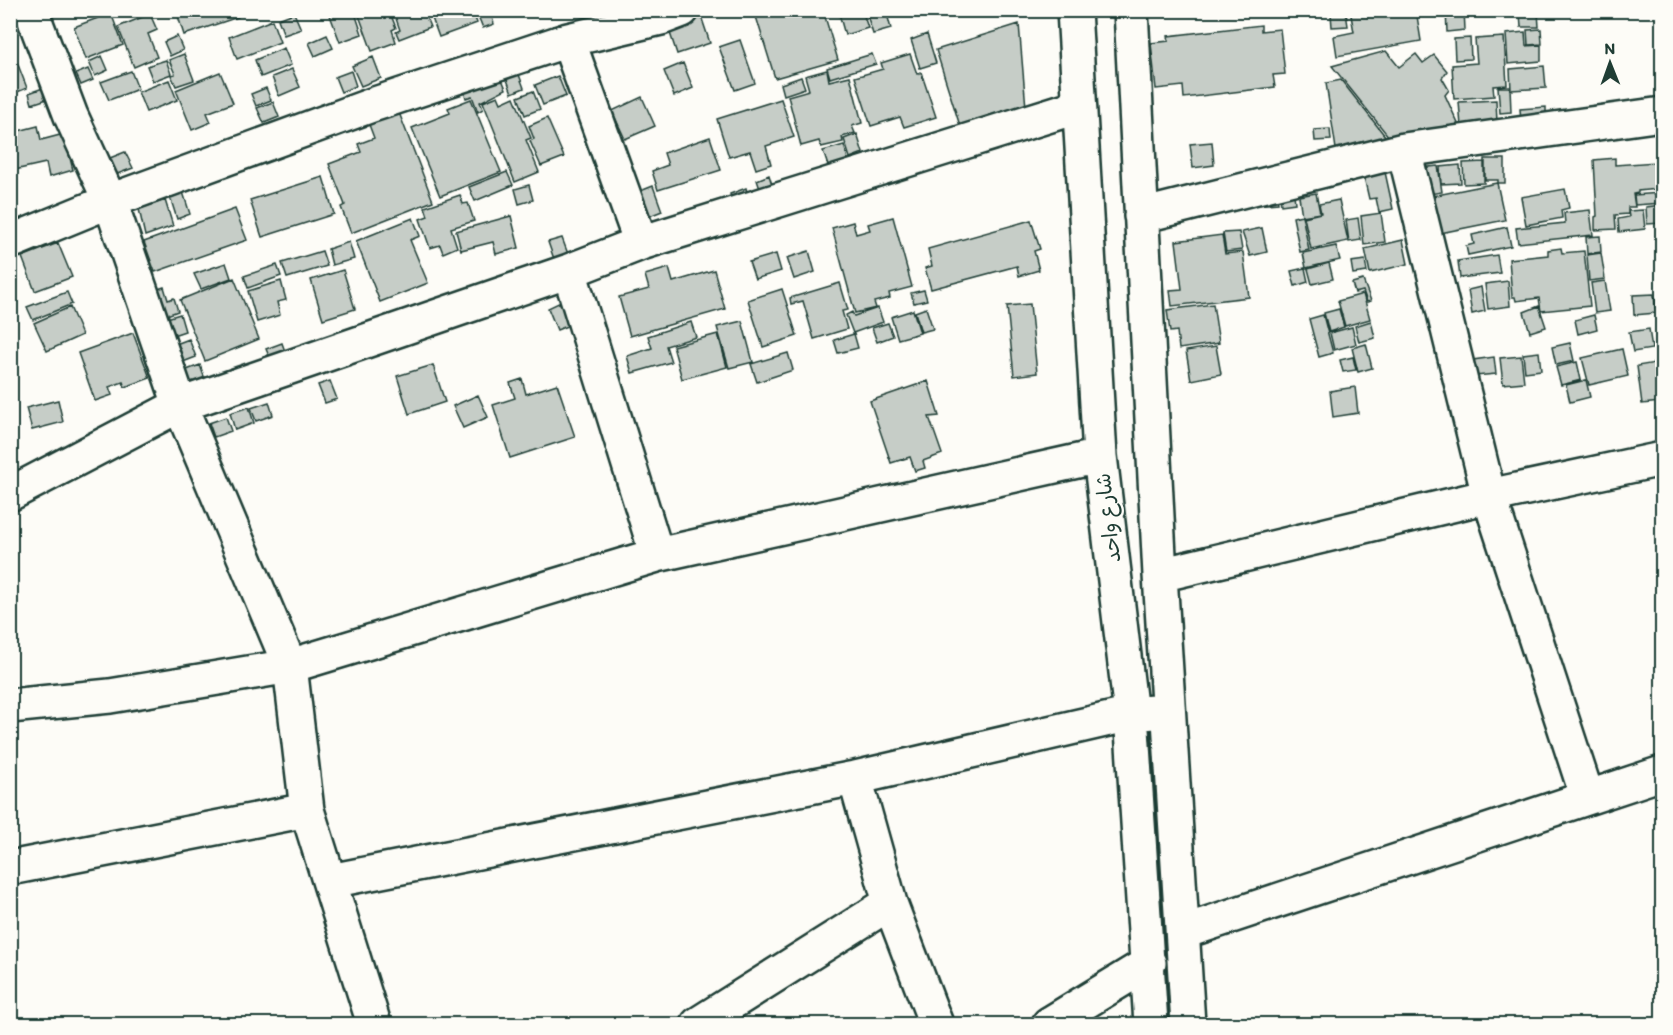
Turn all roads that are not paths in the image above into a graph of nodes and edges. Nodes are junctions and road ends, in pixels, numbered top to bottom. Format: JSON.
{"nodes":[{"id":1,"x":31,"y":10,"type":"edge"},
{"id":2,"x":1074,"y":10,"type":"edge"},
{"id":3,"x":1138,"y":12,"type":"edge"},
{"id":4,"x":667,"y":13,"type":"edge"},
{"id":5,"x":568,"y":40,"type":"junction"},
{"id":6,"x":1079,"y":106,"type":"junction"},
{"id":7,"x":1662,"y":114,"type":"edge"},
{"id":8,"x":1404,"y":150,"type":"junction"},
{"id":9,"x":110,"y":201,"type":"junction"},
{"id":10,"x":1141,"y":216,"type":"junction"},
{"id":11,"x":10,"y":242,"type":"edge"},
{"id":12,"x":641,"y":243,"type":"junction"},
{"id":13,"x":569,"y":271,"type":"junction"},
{"id":14,"x":180,"y":405,"type":"junction"},
{"id":15,"x":1100,"y":456,"type":"junction"},
{"id":16,"x":1662,"y":459,"type":"edge"},
{"id":17,"x":10,"y":494,"type":"edge"},
{"id":18,"x":1489,"y":496,"type":"junction"},
{"id":19,"x":657,"y":555,"type":"junction"},
{"id":20,"x":1160,"y":576,"type":"junction"},
{"id":21,"x":290,"y":666,"type":"junction"},
{"id":22,"x":10,"y":706,"type":"edge"},
{"id":23,"x":1170,"y":710,"type":"junction"},
{"id":24,"x":1131,"y":714,"type":"junction"},
{"id":25,"x":1662,"y":773,"type":"edge"},
{"id":26,"x":855,"y":778,"type":"junction"},
{"id":27,"x":1587,"y":796,"type":"junction"},
{"id":28,"x":308,"y":810,"type":"junction"},
{"id":29,"x":10,"y":868,"type":"edge"},
{"id":30,"x":330,"y":881,"type":"junction"},
{"id":31,"x":890,"y":903,"type":"junction"},
{"id":32,"x":1183,"y":932,"type":"junction"},
{"id":33,"x":1149,"y":963,"type":"junction"},
{"id":34,"x":374,"y":1024,"type":"edge"},
{"id":35,"x":698,"y":1024,"type":"edge"},
{"id":36,"x":936,"y":1024,"type":"edge"},
{"id":37,"x":1049,"y":1024,"type":"edge"},
{"id":38,"x":1151,"y":1024,"type":"edge"},
{"id":39,"x":1188,"y":1024,"type":"edge"}],
"edges":[{"from":1,"to":9,"type":"street"},
{"from":2,"to":6,"type":"street","name":"شارع واحد"},
{"from":3,"to":10,"type":"street"},
{"from":4,"to":5,"type":"street"},
{"from":5,"to":9,"type":"street"},
{"from":5,"to":12,"type":"street"},
{"from":6,"to":12,"type":"street"},
{"from":6,"to":15,"type":"street","name":"شارع واحد"},
{"from":7,"to":8,"type":"street"},
{"from":8,"to":10,"type":"street"},
{"from":8,"to":18,"type":"street"},
{"from":9,"to":11,"type":"street"},
{"from":9,"to":14,"type":"street"},
{"from":10,"to":20,"type":"street"},
{"from":12,"to":13,"type":"street"},
{"from":13,"to":14,"type":"street"},
{"from":13,"to":19,"type":"street"},
{"from":14,"to":17,"type":"street"},
{"from":14,"to":21,"type":"street"},
{"from":15,"to":19,"type":"street"},
{"from":15,"to":24,"type":"street","name":"شارع واحد"},
{"from":16,"to":18,"type":"street"},
{"from":18,"to":20,"type":"street"},
{"from":18,"to":27,"type":"street"},
{"from":19,"to":21,"type":"street"},
{"from":20,"to":23,"type":"street"},
{"from":21,"to":22,"type":"street"},
{"from":21,"to":28,"type":"street"},
{"from":23,"to":24,"type":"street"},
{"from":23,"to":32,"type":"street"},
{"from":24,"to":26,"type":"street"},
{"from":24,"to":33,"type":"street","name":"شارع واحد"},
{"from":25,"to":27,"type":"street"},
{"from":26,"to":30,"type":"street"},
{"from":26,"to":31,"type":"street"},
{"from":27,"to":32,"type":"street"},
{"from":28,"to":29,"type":"street"},
{"from":28,"to":30,"type":"street"},
{"from":30,"to":34,"type":"street"},
{"from":31,"to":35,"type":"street"},
{"from":31,"to":36,"type":"street"},
{"from":32,"to":39,"type":"street"},
{"from":33,"to":37,"type":"street"},
{"from":33,"to":38,"type":"street","name":"شارع واحد"}]}
